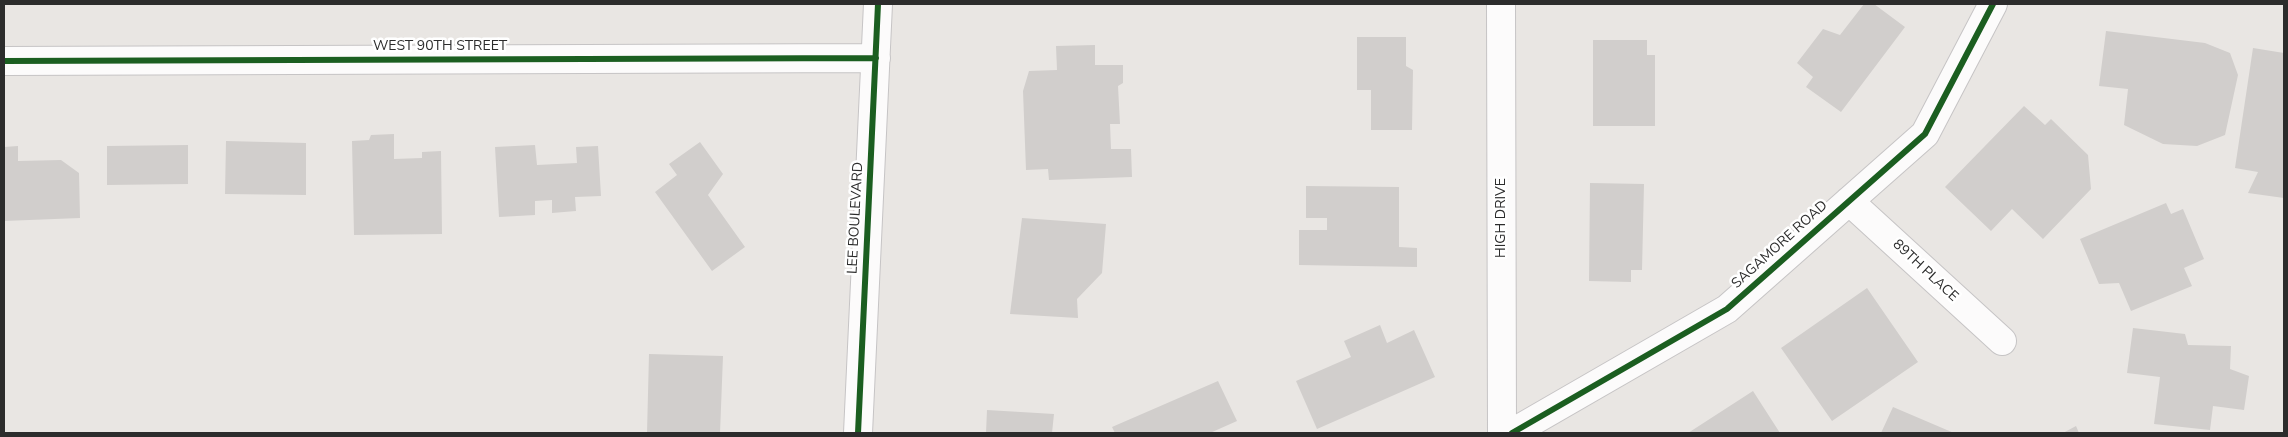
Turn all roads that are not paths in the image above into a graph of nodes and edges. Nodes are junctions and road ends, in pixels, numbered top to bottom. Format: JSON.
{"nodes":[{"id":1,"x":878,"y":4,"type":"edge"},
{"id":2,"x":1501,"y":4,"type":"edge"},
{"id":3,"x":1993,"y":4,"type":"edge"},
{"id":4,"x":876,"y":58,"type":"junction"},
{"id":5,"x":4,"y":62,"type":"edge"},
{"id":6,"x":1849,"y":200,"type":"junction"},
{"id":7,"x":2002,"y":342,"type":"dead end"},
{"id":8,"x":858,"y":433,"type":"edge"},
{"id":9,"x":1502,"y":433,"type":"edge"},
{"id":10,"x":1512,"y":433,"type":"edge"}],
"edges":[{"from":1,"to":4,"type":"street","name":"LEE BOULEVARD"},
{"from":2,"to":9,"type":"street","name":"HIGH DRIVE"},
{"from":3,"to":6,"type":"street","name":"SAGAMORE ROAD"},
{"from":4,"to":5,"type":"street","name":"WEST 90TH STREET"},
{"from":4,"to":8,"type":"street","name":"LEE BOULEVARD"},
{"from":6,"to":7,"type":"street","name":"89TH PLACE"},
{"from":6,"to":10,"type":"street","name":"SAGAMORE ROAD"}]}
